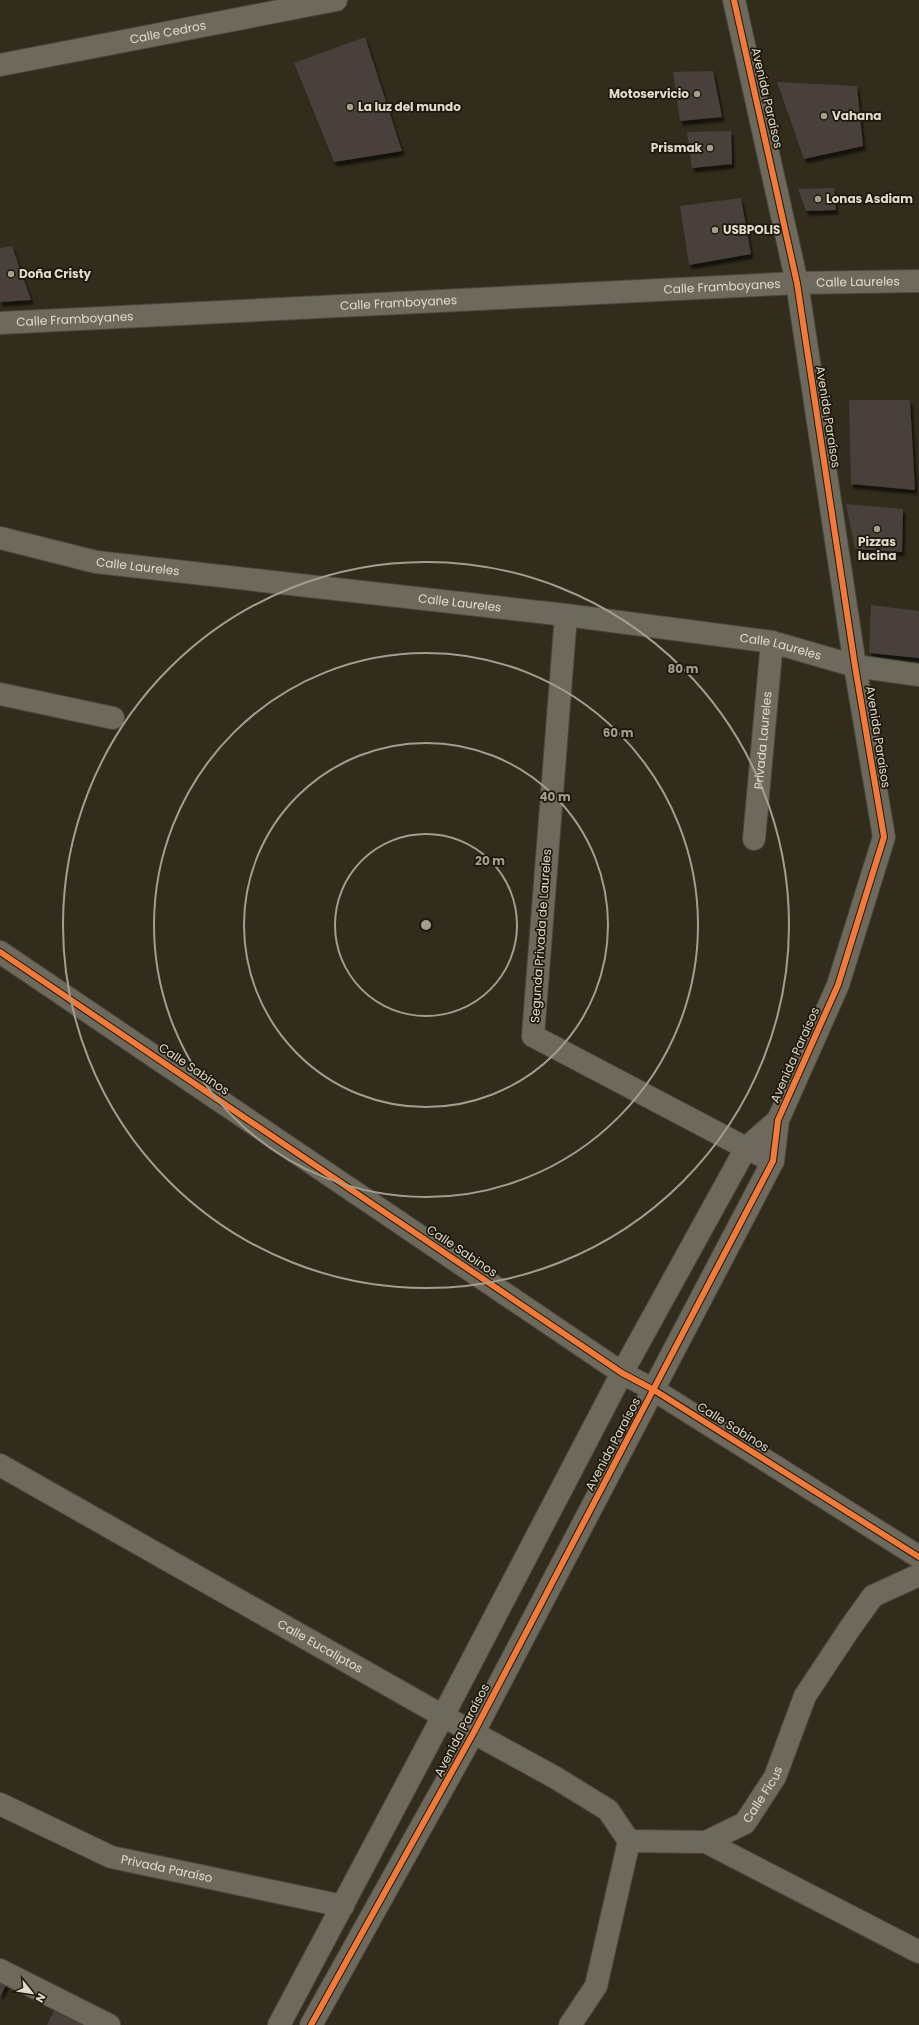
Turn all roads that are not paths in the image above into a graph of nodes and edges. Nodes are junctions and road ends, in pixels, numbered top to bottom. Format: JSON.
{"nodes":[{"id":1,"x":336,"y":0,"type":"edge"},
{"id":2,"x":734,"y":0,"type":"edge"},
{"id":3,"x":0,"y":65,"type":"edge"},
{"id":4,"x":919,"y":280,"type":"edge"},
{"id":5,"x":797,"y":282,"type":"junction"},
{"id":6,"x":0,"y":323,"type":"edge"},
{"id":7,"x":0,"y":538,"type":"edge"},
{"id":8,"x":566,"y":615,"type":"junction"},
{"id":9,"x":772,"y":642,"type":"junction"},
{"id":10,"x":855,"y":666,"type":"junction"},
{"id":11,"x":919,"y":675,"type":"edge"},
{"id":12,"x":0,"y":694,"type":"edge"},
{"id":13,"x":113,"y":718,"type":"dead end"},
{"id":14,"x":754,"y":839,"type":"dead end"},
{"id":15,"x":0,"y":952,"type":"edge"},
{"id":16,"x":778,"y":1120,"type":"junction"},
{"id":17,"x":746,"y":1148,"type":"junction"},
{"id":18,"x":773,"y":1160,"type":"junction"},
{"id":19,"x":622,"y":1373,"type":"junction"},
{"id":20,"x":654,"y":1390,"type":"junction"},
{"id":21,"x":0,"y":1465,"type":"edge"},
{"id":22,"x":919,"y":1557,"type":"edge"},
{"id":23,"x":919,"y":1574,"type":"edge"},
{"id":24,"x":443,"y":1716,"type":"junction"},
{"id":25,"x":474,"y":1732,"type":"junction"},
{"id":26,"x":0,"y":1804,"type":"edge"},
{"id":27,"x":629,"y":1840,"type":"junction"},
{"id":28,"x":706,"y":1842,"type":"junction"},
{"id":29,"x":342,"y":1906,"type":"junction"},
{"id":30,"x":919,"y":1952,"type":"edge"},
{"id":31,"x":0,"y":1970,"type":"edge"},
{"id":32,"x":109,"y":2025,"type":"edge"},
{"id":33,"x":279,"y":2025,"type":"edge"},
{"id":34,"x":311,"y":2025,"type":"edge"},
{"id":35,"x":570,"y":2025,"type":"edge"}],
"edges":[{"from":1,"to":3,"type":"street","name":"Calle Cedros"},
{"from":2,"to":5,"type":"street","name":"Avenida Paraísos"},
{"from":4,"to":5,"type":"street","name":"Calle Laureles"},
{"from":5,"to":6,"type":"street","name":"Calle Framboyanes"},
{"from":5,"to":10,"type":"street","name":"Avenida Paraísos"},
{"from":7,"to":8,"type":"street","name":"Calle Laureles"},
{"from":8,"to":9,"type":"street","name":"Calle Laureles"},
{"from":8,"to":17,"type":"street","name":"Segunda Privada de Laureles"},
{"from":9,"to":10,"type":"street","name":"Calle Laureles"},
{"from":9,"to":14,"type":"street","name":"Privada Laureles"},
{"from":10,"to":11,"type":"street","name":"Calle Laureles"},
{"from":10,"to":16,"type":"street","name":"Avenida Paraísos"},
{"from":12,"to":13,"type":"street"},
{"from":15,"to":19,"type":"street","name":"Calle Sabinos"},
{"from":16,"to":17,"type":"street","name":"Avenida Paraísos"},
{"from":16,"to":18,"type":"street","name":"Avenida Paraísos"},
{"from":17,"to":18,"type":"street","name":"Segunda Privada de Laureles"},
{"from":17,"to":19,"type":"street","name":"Avenida Paraísos"},
{"from":18,"to":20,"type":"street","name":"Avenida Paraísos"},
{"from":19,"to":20,"type":"street","name":"Calle Sabinos"},
{"from":19,"to":24,"type":"street","name":"Avenida Paraísos"},
{"from":20,"to":22,"type":"street","name":"Calle Sabinos"},
{"from":20,"to":25,"type":"street","name":"Avenida Paraísos"},
{"from":21,"to":24,"type":"street","name":"Calle Eucaliptos"},
{"from":23,"to":28,"type":"street","name":"Calle Ficus"},
{"from":24,"to":25,"type":"street","name":"Calle Eucaliptos"},
{"from":24,"to":29,"type":"street","name":"Avenida Paraísos"},
{"from":25,"to":27,"type":"street","name":"Calle Eucaliptos"},
{"from":25,"to":34,"type":"street","name":"Avenida Paraísos"},
{"from":26,"to":29,"type":"street","name":"Privada Paraíso"},
{"from":27,"to":28,"type":"street","name":"Calle Ficus"},
{"from":27,"to":35,"type":"street"},
{"from":28,"to":30,"type":"street"},
{"from":29,"to":33,"type":"street","name":"Avenida Paraísos"},
{"from":31,"to":32,"type":"street"}]}
